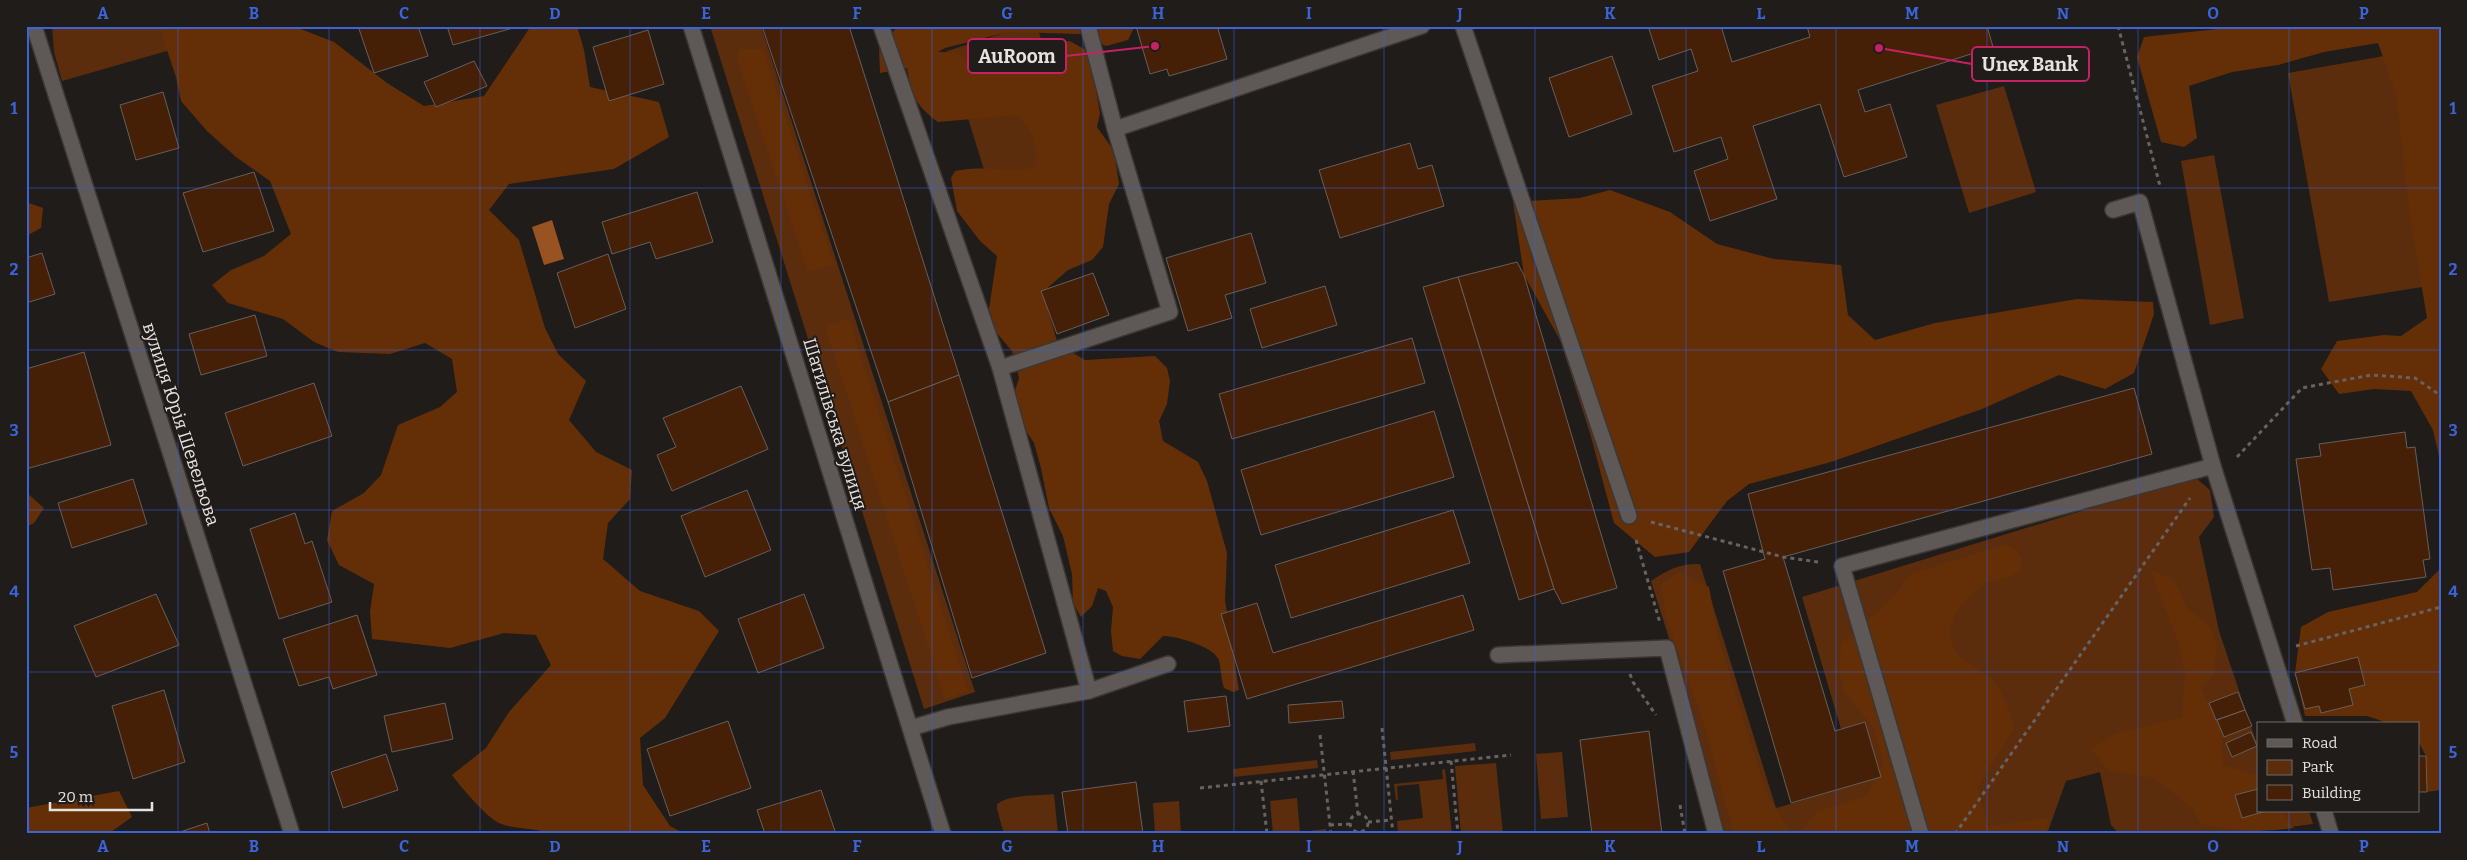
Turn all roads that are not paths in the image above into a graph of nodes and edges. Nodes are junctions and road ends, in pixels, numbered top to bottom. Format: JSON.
{"nodes":[{"id":1,"x":34,"y":26,"type":"edge"},
{"id":2,"x":691,"y":26,"type":"edge"},
{"id":3,"x":882,"y":26,"type":"edge"},
{"id":4,"x":1088,"y":26,"type":"edge"},
{"id":5,"x":1422,"y":26,"type":"edge"},
{"id":6,"x":1463,"y":26,"type":"edge"},
{"id":7,"x":1115,"y":129,"type":"junction"},
{"id":8,"x":2113,"y":210,"type":"dead end"},
{"id":9,"x":1000,"y":368,"type":"junction"},
{"id":10,"x":2213,"y":466,"type":"junction"},
{"id":11,"x":1629,"y":516,"type":"road end"},
{"id":12,"x":1498,"y":655,"type":"dead end"},
{"id":13,"x":1168,"y":664,"type":"dead end"},
{"id":14,"x":1089,"y":691,"type":"junction"},
{"id":15,"x":2294,"y":722,"type":"edge"},
{"id":16,"x":911,"y":728,"type":"junction"},
{"id":17,"x":2324,"y":812,"type":"edge"},
{"id":18,"x":292,"y":834,"type":"edge"},
{"id":19,"x":944,"y":834,"type":"edge"},
{"id":20,"x":1716,"y":834,"type":"edge"},
{"id":21,"x":1921,"y":834,"type":"edge"},
{"id":22,"x":2331,"y":834,"type":"edge"}],
"edges":[{"from":1,"to":18,"type":"street","name":"вулиця Юрія Шевельова"},
{"from":2,"to":16,"type":"street","name":"Шатилівська вулиця"},
{"from":3,"to":9,"type":"street"},
{"from":4,"to":7,"type":"street"},
{"from":5,"to":7,"type":"street"},
{"from":6,"to":11,"type":"street"},
{"from":7,"to":9,"type":"street"},
{"from":8,"to":10,"type":"street"},
{"from":9,"to":14,"type":"street"},
{"from":10,"to":15,"type":"street"},
{"from":10,"to":21,"type":"street"},
{"from":12,"to":20,"type":"street"},
{"from":13,"to":14,"type":"street"},
{"from":14,"to":16,"type":"street"},
{"from":16,"to":19,"type":"street","name":"Шатилівська вулиця"},
{"from":17,"to":22,"type":"street"}]}
